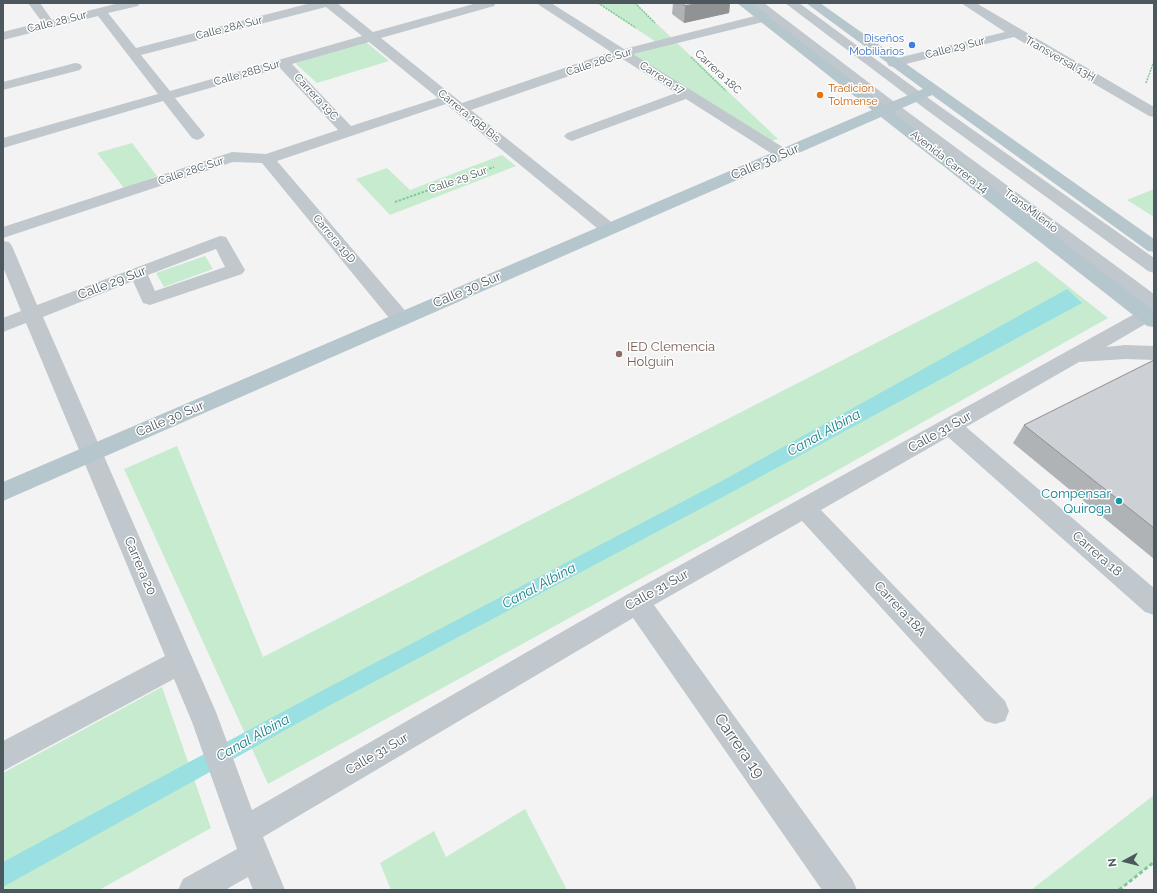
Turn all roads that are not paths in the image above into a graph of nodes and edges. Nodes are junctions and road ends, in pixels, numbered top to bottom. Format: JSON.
{"nodes":[{"id":1,"x":34,"y":3,"type":"edge"},
{"id":2,"x":134,"y":3,"type":"edge"},
{"id":3,"x":325,"y":3,"type":"edge"},
{"id":4,"x":329,"y":3,"type":"edge"},
{"id":5,"x":490,"y":3,"type":"edge"},
{"id":6,"x":542,"y":3,"type":"edge"},
{"id":7,"x":744,"y":3,"type":"edge"},
{"id":8,"x":756,"y":3,"type":"edge"},
{"id":9,"x":791,"y":3,"type":"edge"},
{"id":10,"x":812,"y":3,"type":"edge"},
{"id":11,"x":967,"y":3,"type":"edge"},
{"id":12,"x":104,"y":16,"type":"dead end"},
{"id":13,"x":763,"y":18,"type":"junction"},
{"id":14,"x":49,"y":24,"type":"junction"},
{"id":15,"x":1016,"y":33,"type":"junction"},
{"id":16,"x":3,"y":36,"type":"edge"},
{"id":17,"x":371,"y":37,"type":"junction"},
{"id":18,"x":133,"y":53,"type":"junction"},
{"id":19,"x":622,"y":53,"type":"junction"},
{"id":20,"x":283,"y":62,"type":"junction"},
{"id":21,"x":894,"y":63,"type":"junction"},
{"id":22,"x":75,"y":67,"type":"dead end"},
{"id":23,"x":3,"y":86,"type":"edge"},
{"id":24,"x":932,"y":90,"type":"junction"},
{"id":25,"x":687,"y":94,"type":"junction"},
{"id":26,"x":166,"y":96,"type":"junction"},
{"id":27,"x":917,"y":96,"type":"junction"},
{"id":28,"x":448,"y":99,"type":"junction"},
{"id":29,"x":460,"y":109,"type":"junction"},
{"id":30,"x":887,"y":109,"type":"junction"},
{"id":31,"x":1154,"y":113,"type":"edge"},
{"id":32,"x":348,"y":132,"type":"junction"},
{"id":33,"x":197,"y":135,"type":"dead end"},
{"id":34,"x":572,"y":136,"type":"dead end"},
{"id":35,"x":3,"y":143,"type":"edge"},
{"id":36,"x":783,"y":154,"type":"junction"},
{"id":37,"x":266,"y":159,"type":"junction"},
{"id":38,"x":609,"y":229,"type":"junction"},
{"id":39,"x":3,"y":233,"type":"edge"},
{"id":40,"x":3,"y":246,"type":"edge"},
{"id":41,"x":1154,"y":247,"type":"edge"},
{"id":42,"x":1154,"y":267,"type":"edge"},
{"id":43,"x":138,"y":273,"type":"junction"},
{"id":44,"x":1152,"y":312,"type":"edge"},
{"id":45,"x":32,"y":314,"type":"junction"},
{"id":46,"x":402,"y":319,"type":"junction"},
{"id":47,"x":3,"y":325,"type":"edge"},
{"id":48,"x":1154,"y":353,"type":"edge"},
{"id":49,"x":1073,"y":357,"type":"junction"},
{"id":50,"x":950,"y":426,"type":"junction"},
{"id":51,"x":92,"y":453,"type":"junction"},
{"id":52,"x":3,"y":492,"type":"edge"},
{"id":53,"x":805,"y":508,"type":"junction"},
{"id":54,"x":637,"y":602,"type":"junction"},
{"id":55,"x":1154,"y":604,"type":"edge"},
{"id":56,"x":180,"y":662,"type":"junction"},
{"id":57,"x":995,"y":711,"type":"dead end"},
{"id":58,"x":3,"y":757,"type":"edge"},
{"id":59,"x":250,"y":843,"type":"junction"},
{"id":60,"x":194,"y":890,"type":"edge"},
{"id":61,"x":269,"y":890,"type":"edge"},
{"id":62,"x":841,"y":890,"type":"edge"}],
"edges":[{"from":1,"to":14,"type":"street"},
{"from":2,"to":14,"type":"street","name":"Calle 28 Sur"},
{"from":3,"to":18,"type":"street","name":"Calle 28A Sur"},
{"from":4,"to":17,"type":"street","name":"Carrera 19B Bis"},
{"from":5,"to":17,"type":"street","name":"Calle 28B Sur"},
{"from":6,"to":19,"type":"street","name":"Carrera 17"},
{"from":7,"to":13,"type":"main road","name":"Avenida Carrera 14"},
{"from":8,"to":30,"type":"street"},
{"from":9,"to":27,"type":"street","name":"TransMilenio"},
{"from":10,"to":21,"type":"main road"},
{"from":11,"to":15,"type":"street","name":"Transversal 13H"},
{"from":12,"to":18,"type":"street"},
{"from":13,"to":19,"type":"street","name":"Calle 28C Sur"},
{"from":13,"to":30,"type":"main road","name":"Avenida Carrera 14"},
{"from":14,"to":16,"type":"street","name":"Calle 28 Sur"},
{"from":15,"to":21,"type":"street","name":"Calle 29 Sur"},
{"from":15,"to":31,"type":"street","name":"Transversal 13H"},
{"from":17,"to":20,"type":"street","name":"Calle 28B Sur"},
{"from":17,"to":28,"type":"street","name":"Carrera 19B Bis"},
{"from":18,"to":26,"type":"street"},
{"from":19,"to":25,"type":"street","name":"Carrera 17"},
{"from":19,"to":29,"type":"street","name":"Calle 28C Sur"},
{"from":20,"to":26,"type":"street","name":"Calle 28B Sur"},
{"from":20,"to":32,"type":"street","name":"Carrera 19C"},
{"from":21,"to":24,"type":"main road"},
{"from":22,"to":23,"type":"street"},
{"from":24,"to":27,"type":"main road","name":"Calle 30 Sur"},
{"from":24,"to":41,"type":"main road"},
{"from":25,"to":34,"type":"street"},
{"from":25,"to":36,"type":"street","name":"Carrera 17"},
{"from":26,"to":33,"type":"street"},
{"from":26,"to":35,"type":"street","name":"Calle 28B Sur"},
{"from":27,"to":30,"type":"main road","name":"Calle 30 Sur"},
{"from":27,"to":42,"type":"street","name":"TransMilenio"},
{"from":28,"to":29,"type":"street","name":"Carrera 19B Bis"},
{"from":28,"to":32,"type":"street","name":"Calle 28C Sur"},
{"from":29,"to":38,"type":"street","name":"Carrera 19B Bis"},
{"from":30,"to":36,"type":"main road","name":"Calle 30 Sur"},
{"from":30,"to":44,"type":"main road","name":"Avenida Carrera 14"},
{"from":32,"to":37,"type":"street","name":"Calle 28C Sur"},
{"from":36,"to":38,"type":"main road","name":"Calle 30 Sur"},
{"from":37,"to":39,"type":"street","name":"Calle 28C Sur"},
{"from":37,"to":46,"type":"street","name":"Carrera 19D"},
{"from":38,"to":46,"type":"main road","name":"Calle 30 Sur"},
{"from":40,"to":45,"type":"street","name":"Carrera 20"},
{"from":43,"to":43,"type":"street","name":"Calle 29 Sur"},
{"from":43,"to":45,"type":"street","name":"Calle 29 Sur"},
{"from":44,"to":49,"type":"street","name":"Calle 31 Sur"},
{"from":45,"to":47,"type":"street","name":"Calle 29 Sur"},
{"from":45,"to":51,"type":"street","name":"Carrera 20"},
{"from":46,"to":51,"type":"main road","name":"Calle 30 Sur"},
{"from":48,"to":49,"type":"street","name":"Calle 31 Sur"},
{"from":49,"to":50,"type":"street","name":"Calle 31 Sur"},
{"from":50,"to":53,"type":"street","name":"Calle 31 Sur"},
{"from":50,"to":55,"type":"street","name":"Carrera 18"},
{"from":51,"to":52,"type":"main road","name":"Calle 30 Sur"},
{"from":51,"to":56,"type":"street","name":"Carrera 20"},
{"from":53,"to":54,"type":"street","name":"Calle 31 Sur"},
{"from":53,"to":57,"type":"street","name":"Carrera 18A"},
{"from":54,"to":59,"type":"street","name":"Calle 31 Sur"},
{"from":54,"to":62,"type":"street","name":"Carrera 19"},
{"from":56,"to":58,"type":"street"},
{"from":56,"to":59,"type":"street","name":"Carrera 20"},
{"from":59,"to":60,"type":"street","name":"Calle 31 Sur"},
{"from":59,"to":61,"type":"street","name":"Carrera 20"}]}
